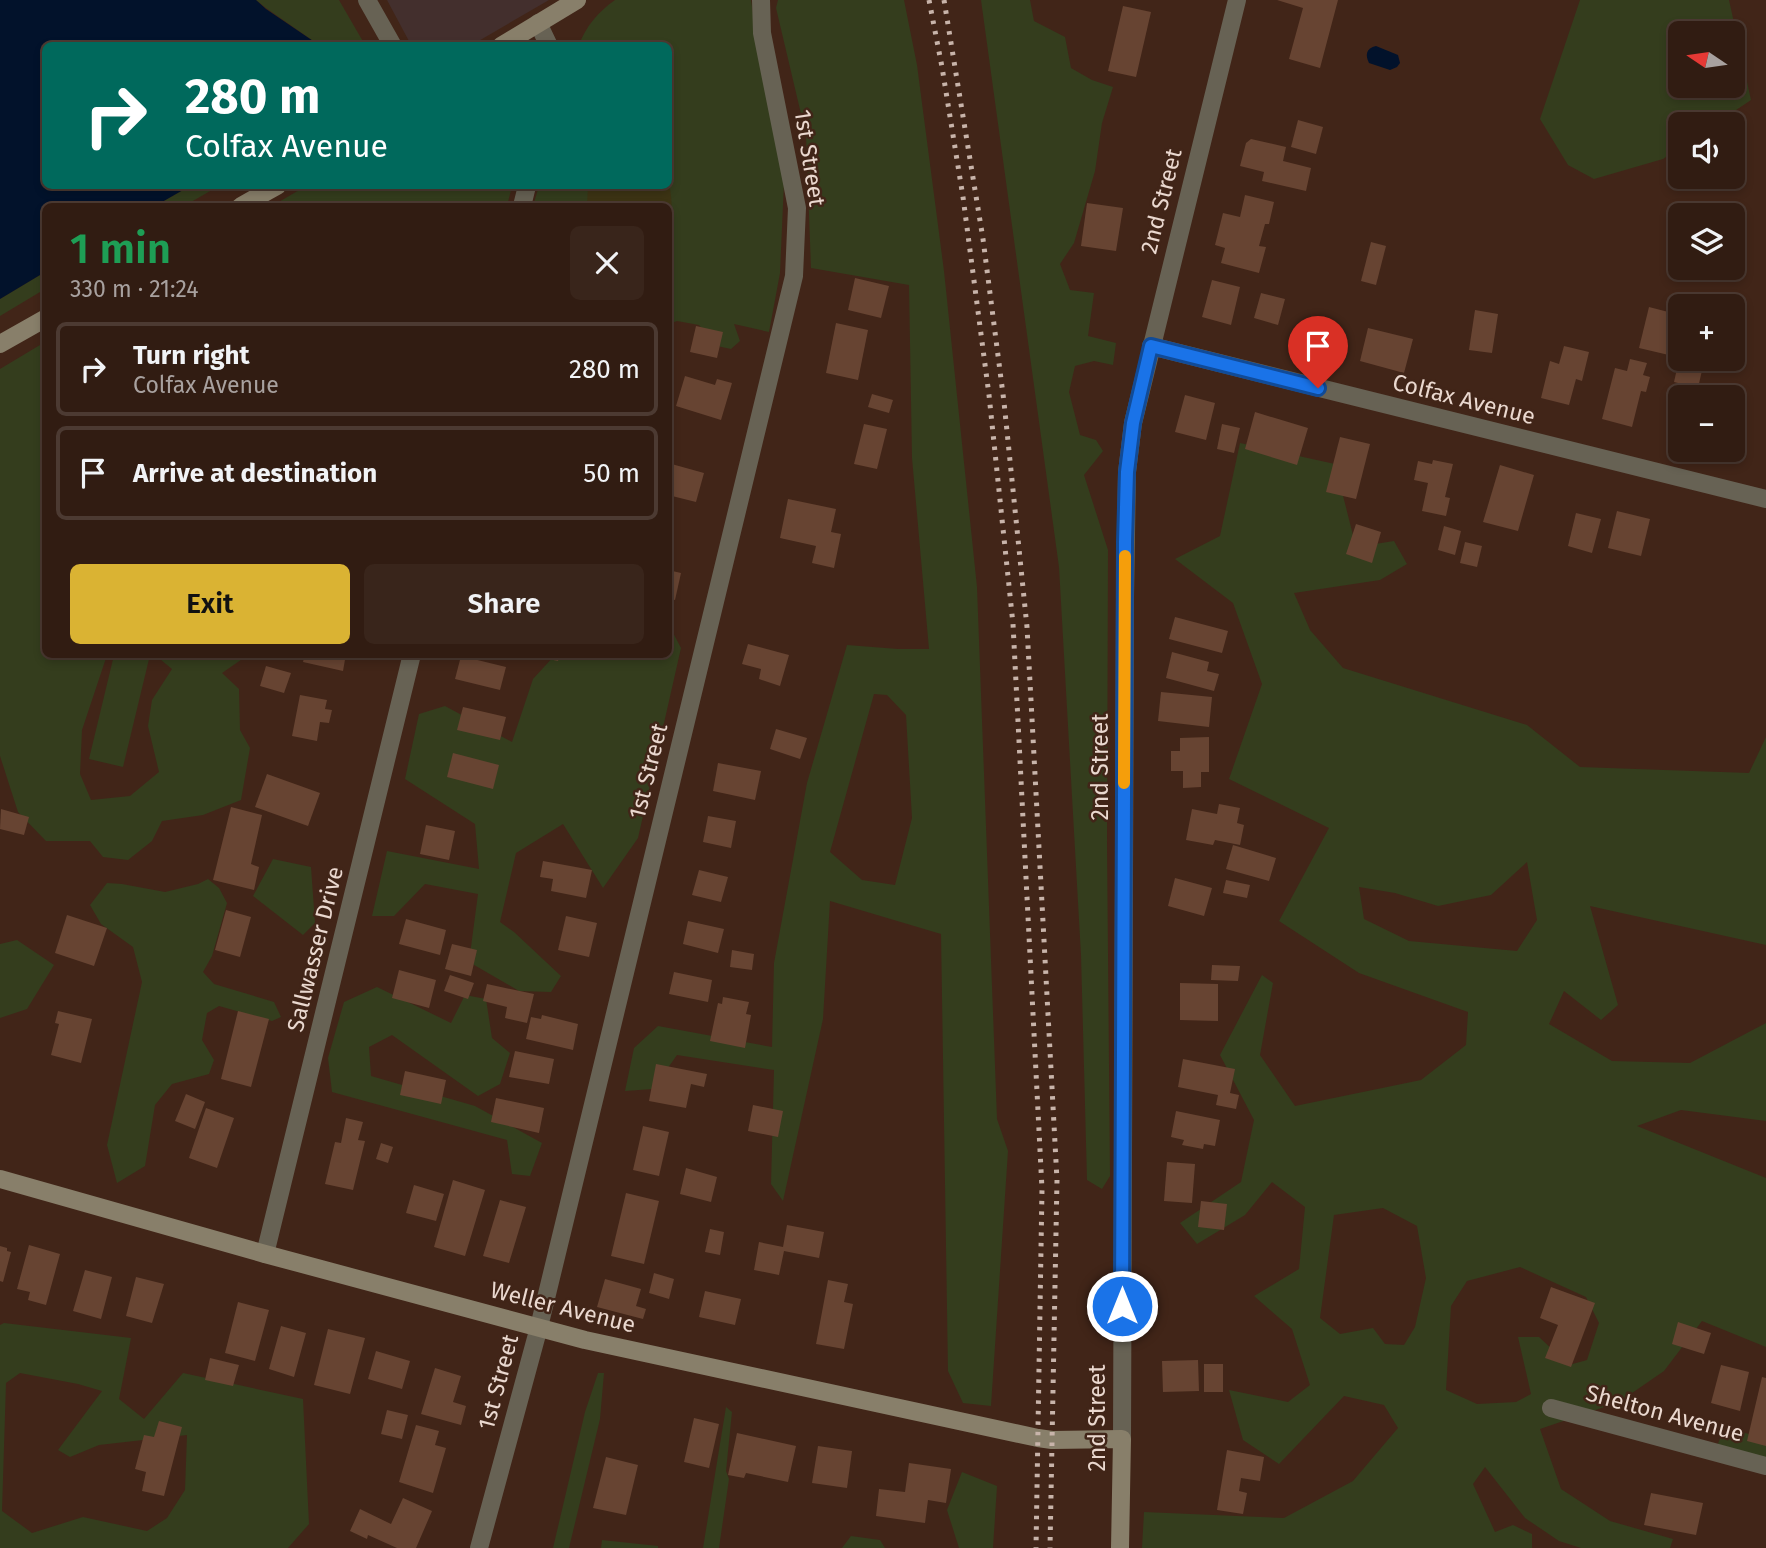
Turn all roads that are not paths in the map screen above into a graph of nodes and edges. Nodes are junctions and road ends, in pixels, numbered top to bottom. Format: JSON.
{"nodes":[{"id":1,"x":368,"y":0,"type":"edge"},
{"id":2,"x":578,"y":0,"type":"edge"},
{"id":3,"x":761,"y":0,"type":"edge"},
{"id":4,"x":1237,"y":0,"type":"edge"},
{"id":5,"x":538,"y":23,"type":"junction"},
{"id":6,"x":391,"y":42,"type":"edge"},
{"id":7,"x":507,"y":42,"type":"edge"},
{"id":8,"x":547,"y":42,"type":"edge"},
{"id":9,"x":272,"y":189,"type":"edge"},
{"id":10,"x":246,"y":203,"type":"edge"},
{"id":11,"x":42,"y":320,"type":"edge"},
{"id":12,"x":0,"y":344,"type":"edge"},
{"id":13,"x":1151,"y":346,"type":"junction"},
{"id":14,"x":1766,"y":499,"type":"edge"},
{"id":15,"x":411,"y":658,"type":"edge"},
{"id":16,"x":0,"y":1179,"type":"edge"},
{"id":17,"x":265,"y":1254,"type":"junction"},
{"id":18,"x":538,"y":1327,"type":"junction"},
{"id":19,"x":1551,"y":1408,"type":"dead end"},
{"id":20,"x":1122,"y":1439,"type":"junction"},
{"id":21,"x":1766,"y":1466,"type":"edge"},
{"id":22,"x":479,"y":1548,"type":"edge"},
{"id":23,"x":1120,"y":1548,"type":"edge"}],
"edges":[{"from":1,"to":6,"type":"street"},
{"from":2,"to":5,"type":"street"},
{"from":3,"to":18,"type":"street","name":"1st Street"},
{"from":4,"to":13,"type":"street","name":"2nd Street"},
{"from":5,"to":7,"type":"street"},
{"from":5,"to":8,"type":"street"},
{"from":9,"to":10,"type":"street"},
{"from":11,"to":12,"type":"street"},
{"from":13,"to":14,"type":"street","name":"Colfax Avenue"},
{"from":13,"to":20,"type":"street","name":"2nd Street"},
{"from":15,"to":17,"type":"street","name":"Sallwasser Drive"},
{"from":16,"to":17,"type":"street","name":"Weller Avenue"},
{"from":17,"to":18,"type":"street","name":"Weller Avenue"},
{"from":18,"to":20,"type":"street","name":"Weller Avenue"},
{"from":18,"to":22,"type":"street","name":"1st Street"},
{"from":19,"to":21,"type":"street","name":"Shelton Avenue"},
{"from":20,"to":23,"type":"street","name":"2nd Street"}]}
